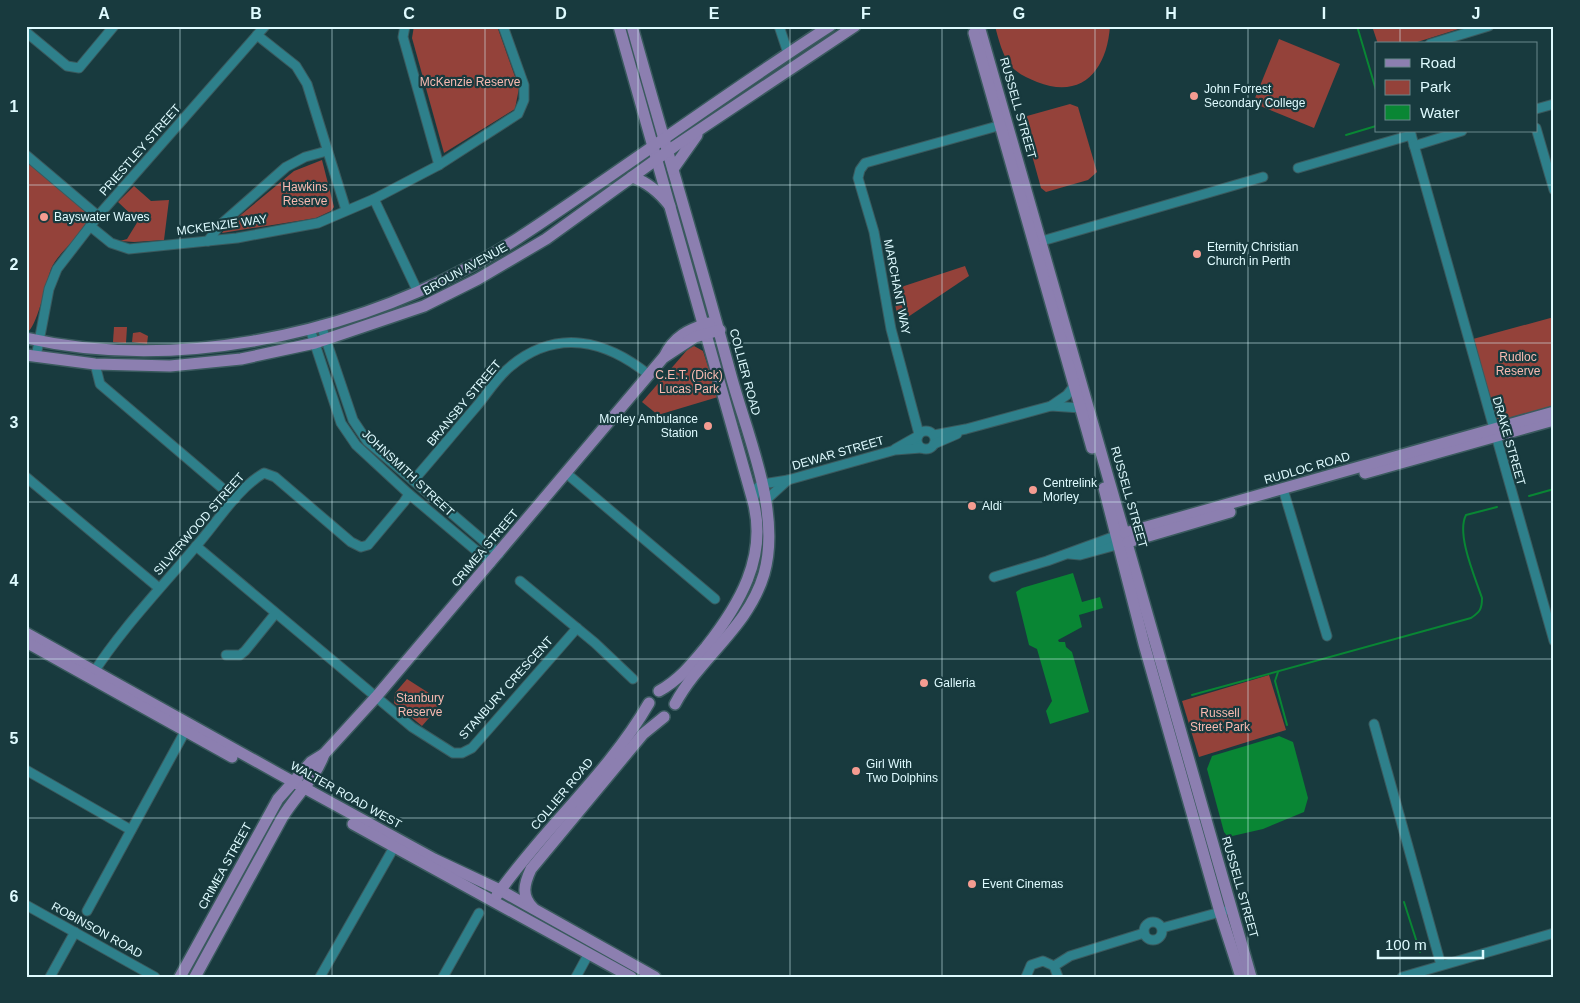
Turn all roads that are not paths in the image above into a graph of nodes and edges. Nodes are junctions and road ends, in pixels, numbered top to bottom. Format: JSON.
{"nodes":[{"id":1,"x":114,"y":26,"type":"edge"},
{"id":2,"x":265,"y":26,"type":"edge"},
{"id":3,"x":405,"y":26,"type":"edge"},
{"id":4,"x":503,"y":26,"type":"edge"},
{"id":5,"x":619,"y":26,"type":"edge"},
{"id":6,"x":632,"y":26,"type":"edge"},
{"id":7,"x":779,"y":26,"type":"edge"},
{"id":8,"x":830,"y":26,"type":"edge"},
{"id":9,"x":855,"y":26,"type":"edge"},
{"id":10,"x":972,"y":26,"type":"edge"},
{"id":11,"x":980,"y":26,"type":"edge"},
{"id":12,"x":1490,"y":26,"type":"edge"},
{"id":13,"x":26,"y":32,"type":"edge"},
{"id":14,"x":257,"y":35,"type":"junction"},
{"id":15,"x":1437,"y":42,"type":"edge"},
{"id":16,"x":788,"y":53,"type":"junction"},
{"id":17,"x":1554,"y":104,"type":"edge"},
{"id":18,"x":654,"y":106,"type":"junction"},
{"id":19,"x":1538,"y":108,"type":"edge"},
{"id":20,"x":708,"y":123,"type":"junction"},
{"id":21,"x":1003,"y":124,"type":"junction"},
{"id":22,"x":683,"y":125,"type":"junction"},
{"id":23,"x":1459,"y":132,"type":"edge"},
{"id":24,"x":1537,"y":132,"type":"edge"},
{"id":25,"x":1410,"y":133,"type":"edge"},
{"id":26,"x":664,"y":139,"type":"junction"},
{"id":27,"x":654,"y":146,"type":"junction"},
{"id":28,"x":1414,"y":146,"type":"junction"},
{"id":29,"x":327,"y":151,"type":"junction"},
{"id":30,"x":667,"y":152,"type":"junction"},
{"id":31,"x":26,"y":155,"type":"edge"},
{"id":32,"x":658,"y":160,"type":"junction"},
{"id":33,"x":440,"y":165,"type":"junction"},
{"id":34,"x":1298,"y":168,"type":"dead end"},
{"id":35,"x":673,"y":169,"type":"junction"},
{"id":36,"x":632,"y":177,"type":"junction"},
{"id":37,"x":1263,"y":177,"type":"dead end"},
{"id":38,"x":1554,"y":190,"type":"edge"},
{"id":39,"x":374,"y":199,"type":"junction"},
{"id":40,"x":346,"y":210,"type":"junction"},
{"id":41,"x":672,"y":210,"type":"junction"},
{"id":42,"x":98,"y":216,"type":"junction"},
{"id":43,"x":90,"y":226,"type":"junction"},
{"id":44,"x":208,"y":241,"type":"junction"},
{"id":45,"x":1038,"y":242,"type":"junction"},
{"id":46,"x":417,"y":290,"type":"junction"},
{"id":47,"x":718,"y":325,"type":"junction"},
{"id":48,"x":316,"y":327,"type":"junction"},
{"id":49,"x":705,"y":330,"type":"junction"},
{"id":50,"x":26,"y":338,"type":"edge"},
{"id":51,"x":39,"y":340,"type":"junction"},
{"id":52,"x":320,"y":341,"type":"junction"},
{"id":53,"x":31,"y":356,"type":"edge"},
{"id":54,"x":95,"y":364,"type":"junction"},
{"id":55,"x":649,"y":375,"type":"junction"},
{"id":56,"x":1079,"y":392,"type":"junction"},
{"id":57,"x":1050,"y":406,"type":"junction"},
{"id":58,"x":1081,"y":408,"type":"junction"},
{"id":59,"x":1554,"y":412,"type":"edge"},
{"id":60,"x":1554,"y":420,"type":"edge"},
{"id":61,"x":1494,"y":433,"type":"junction"},
{"id":62,"x":926,"y":436,"type":"junction"},
{"id":63,"x":921,"y":448,"type":"junction"},
{"id":64,"x":895,"y":450,"type":"junction"},
{"id":65,"x":566,"y":473,"type":"junction"},
{"id":66,"x":26,"y":477,"type":"edge"},
{"id":67,"x":412,"y":479,"type":"junction"},
{"id":68,"x":788,"y":480,"type":"junction"},
{"id":69,"x":762,"y":484,"type":"junction"},
{"id":70,"x":1284,"y":493,"type":"junction"},
{"id":71,"x":409,"y":494,"type":"junction"},
{"id":72,"x":235,"y":499,"type":"junction"},
{"id":73,"x":754,"y":500,"type":"junction"},
{"id":74,"x":766,"y":500,"type":"junction"},
{"id":75,"x":1121,"y":539,"type":"junction"},
{"id":76,"x":196,"y":546,"type":"junction"},
{"id":77,"x":499,"y":554,"type":"junction"},
{"id":78,"x":491,"y":563,"type":"junction"},
{"id":79,"x":994,"y":577,"type":"dead end"},
{"id":80,"x":520,"y":581,"type":"dead end"},
{"id":81,"x":159,"y":588,"type":"junction"},
{"id":82,"x":715,"y":599,"type":"dead end"},
{"id":83,"x":275,"y":614,"type":"junction"},
{"id":84,"x":577,"y":628,"type":"junction"},
{"id":85,"x":26,"y":633,"type":"edge"},
{"id":86,"x":1326,"y":636,"type":"dead end"},
{"id":87,"x":1554,"y":641,"type":"edge"},
{"id":88,"x":26,"y":642,"type":"edge"},
{"id":89,"x":226,"y":655,"type":"dead end"},
{"id":90,"x":1162,"y":666,"type":"junction"},
{"id":91,"x":93,"y":674,"type":"junction"},
{"id":92,"x":1153,"y":678,"type":"junction"},
{"id":93,"x":633,"y":679,"type":"dead end"},
{"id":94,"x":659,"y":691,"type":"junction"},
{"id":95,"x":376,"y":697,"type":"junction"},
{"id":96,"x":649,"y":702,"type":"junction"},
{"id":97,"x":675,"y":704,"type":"junction"},
{"id":98,"x":664,"y":717,"type":"junction"},
{"id":99,"x":1374,"y":724,"type":"dead end"},
{"id":100,"x":187,"y":728,"type":"junction"},
{"id":101,"x":26,"y":770,"type":"edge"},
{"id":102,"x":296,"y":787,"type":"junction"},
{"id":103,"x":131,"y":830,"type":"junction"},
{"id":104,"x":396,"y":843,"type":"junction"},
{"id":105,"x":531,"y":869,"type":"junction"},
{"id":106,"x":500,"y":897,"type":"junction"},
{"id":107,"x":26,"y":905,"type":"edge"},
{"id":108,"x":535,"y":910,"type":"junction"},
{"id":109,"x":1226,"y":910,"type":"junction"},
{"id":110,"x":87,"y":911,"type":"dead end"},
{"id":111,"x":479,"y":913,"type":"dead end"},
{"id":112,"x":75,"y":932,"type":"junction"},
{"id":113,"x":1554,"y":933,"type":"edge"},
{"id":114,"x":589,"y":953,"type":"junction"},
{"id":115,"x":1441,"y":965,"type":"junction"},
{"id":116,"x":1054,"y":966,"type":"junction"},
{"id":117,"x":1023,"y":976,"type":"edge"},
{"id":118,"x":50,"y":977,"type":"edge"},
{"id":119,"x":155,"y":977,"type":"edge"},
{"id":120,"x":180,"y":977,"type":"edge"},
{"id":121,"x":196,"y":977,"type":"edge"},
{"id":122,"x":320,"y":977,"type":"edge"},
{"id":123,"x":443,"y":977,"type":"edge"},
{"id":124,"x":576,"y":977,"type":"edge"},
{"id":125,"x":631,"y":977,"type":"edge"},
{"id":126,"x":655,"y":977,"type":"edge"},
{"id":127,"x":1058,"y":977,"type":"edge"},
{"id":128,"x":1241,"y":977,"type":"edge"},
{"id":129,"x":1251,"y":977,"type":"edge"},
{"id":130,"x":1402,"y":977,"type":"edge"}],
"edges":[{"from":1,"to":13,"type":"street"},
{"from":2,"to":14,"type":"street","name":"PRIESTLEY STREET"},
{"from":3,"to":33,"type":"street"},
{"from":4,"to":33,"type":"street","name":"MCKENZIE WAY"},
{"from":5,"to":27,"type":"main road"},
{"from":6,"to":18,"type":"main road","name":"COLLIER ROAD"},
{"from":7,"to":16,"type":"street"},
{"from":8,"to":16,"type":"main road","name":"BROUN AVENUE"},
{"from":9,"to":20,"type":"main road","name":"BROUN AVENUE"},
{"from":10,"to":21,"type":"main road","name":"RUSSELL STREET"},
{"from":11,"to":21,"type":"main road","name":"RUSSELL STREET"},
{"from":12,"to":15,"type":"street"},
{"from":14,"to":29,"type":"street"},
{"from":14,"to":42,"type":"street","name":"PRIESTLEY STREET"},
{"from":16,"to":22,"type":"main road","name":"BROUN AVENUE"},
{"from":17,"to":19,"type":"street"},
{"from":18,"to":22,"type":"main road"},
{"from":18,"to":26,"type":"main road","name":"COLLIER ROAD"},
{"from":20,"to":30,"type":"main road","name":"BROUN AVENUE"},
{"from":20,"to":35,"type":"main road"},
{"from":21,"to":45,"type":"main road","name":"RUSSELL STREET"},
{"from":21,"to":62,"type":"street","name":"MARCHANT WAY"},
{"from":22,"to":26,"type":"main road","name":"BROUN AVENUE"},
{"from":23,"to":28,"type":"street"},
{"from":24,"to":38,"type":"street"},
{"from":25,"to":28,"type":"street","name":"DRAKE STREET"},
{"from":25,"to":34,"type":"street"},
{"from":26,"to":27,"type":"main road","name":"BROUN AVENUE"},
{"from":26,"to":30,"type":"main road","name":"COLLIER ROAD"},
{"from":27,"to":32,"type":"main road"},
{"from":27,"to":46,"type":"main road","name":"BROUN AVENUE"},
{"from":28,"to":61,"type":"street","name":"DRAKE STREET"},
{"from":29,"to":40,"type":"street"},
{"from":29,"to":44,"type":"street"},
{"from":30,"to":32,"type":"main road","name":"BROUN AVENUE"},
{"from":30,"to":35,"type":"main road","name":"COLLIER ROAD"},
{"from":31,"to":42,"type":"street"},
{"from":32,"to":36,"type":"main road","name":"BROUN AVENUE"},
{"from":32,"to":41,"type":"main road"},
{"from":33,"to":39,"type":"street","name":"MCKENZIE WAY"},
{"from":35,"to":47,"type":"main road","name":"COLLIER ROAD"},
{"from":36,"to":41,"type":"main road"},
{"from":36,"to":52,"type":"main road","name":"BROUN AVENUE"},
{"from":37,"to":45,"type":"street"},
{"from":39,"to":40,"type":"street","name":"MCKENZIE WAY"},
{"from":39,"to":46,"type":"street"},
{"from":40,"to":44,"type":"street","name":"MCKENZIE WAY"},
{"from":41,"to":49,"type":"main road"},
{"from":42,"to":43,"type":"street","name":"PRIESTLEY STREET"},
{"from":43,"to":44,"type":"street","name":"MCKENZIE WAY"},
{"from":43,"to":51,"type":"street","name":"PRIESTLEY STREET"},
{"from":45,"to":56,"type":"main road","name":"RUSSELL STREET"},
{"from":46,"to":48,"type":"main road","name":"BROUN AVENUE"},
{"from":47,"to":49,"type":"main road","name":"CRIMEA STREET"},
{"from":47,"to":69,"type":"main road","name":"COLLIER ROAD"},
{"from":48,"to":51,"type":"main road","name":"BROUN AVENUE"},
{"from":48,"to":52,"type":"street","name":"JOHNSMITH STREET"},
{"from":49,"to":55,"type":"main road","name":"CRIMEA STREET"},
{"from":49,"to":73,"type":"main road"},
{"from":50,"to":51,"type":"main road","name":"BROUN AVENUE"},
{"from":51,"to":53,"type":"street","name":"PRIESTLEY STREET"},
{"from":52,"to":54,"type":"main road","name":"BROUN AVENUE"},
{"from":52,"to":67,"type":"street","name":"JOHNSMITH STREET"},
{"from":52,"to":71,"type":"street","name":"JOHNSMITH STREET"},
{"from":53,"to":54,"type":"main road","name":"BROUN AVENUE"},
{"from":54,"to":72,"type":"street"},
{"from":55,"to":65,"type":"main road","name":"CRIMEA STREET"},
{"from":55,"to":67,"type":"street","name":"BRANSBY STREET"},
{"from":56,"to":57,"type":"street","name":"DEWAR STREET"},
{"from":56,"to":58,"type":"main road","name":"RUSSELL STREET"},
{"from":56,"to":75,"type":"main road","name":"RUSSELL STREET"},
{"from":57,"to":58,"type":"street","name":"DEWAR STREET"},
{"from":57,"to":62,"type":"street","name":"DEWAR STREET"},
{"from":58,"to":75,"type":"main road","name":"RUSSELL STREET"},
{"from":59,"to":61,"type":"main road","name":"RUDLOC ROAD"},
{"from":60,"to":61,"type":"main road","name":"RUDLOC ROAD"},
{"from":61,"to":70,"type":"main road","name":"RUDLOC ROAD"},
{"from":61,"to":87,"type":"street","name":"DRAKE STREET"},
{"from":62,"to":63,"type":"street","name":"MARCHANT WAY"},
{"from":62,"to":63,"type":"street","name":"DEWAR STREET"},
{"from":62,"to":64,"type":"street","name":"DEWAR STREET"},
{"from":63,"to":64,"type":"street","name":"DEWAR STREET"},
{"from":64,"to":68,"type":"street","name":"DEWAR STREET"},
{"from":65,"to":77,"type":"main road","name":"CRIMEA STREET"},
{"from":65,"to":82,"type":"street"},
{"from":66,"to":81,"type":"street"},
{"from":67,"to":77,"type":"street","name":"JOHNSMITH STREET"},
{"from":68,"to":69,"type":"street","name":"DEWAR STREET"},
{"from":68,"to":74,"type":"street","name":"DEWAR STREET"},
{"from":69,"to":73,"type":"street"},
{"from":69,"to":74,"type":"main road","name":"COLLIER ROAD"},
{"from":70,"to":75,"type":"main road","name":"RUDLOC ROAD"},
{"from":70,"to":86,"type":"street"},
{"from":71,"to":72,"type":"street","name":"SILVERWOOD STREET"},
{"from":71,"to":78,"type":"street","name":"JOHNSMITH STREET"},
{"from":72,"to":76,"type":"street","name":"SILVERWOOD STREET"},
{"from":73,"to":94,"type":"main road"},
{"from":74,"to":97,"type":"main road","name":"COLLIER ROAD"},
{"from":75,"to":79,"type":"street","name":"RUDLOC ROAD"},
{"from":75,"to":90,"type":"main road","name":"RUSSELL STREET"},
{"from":75,"to":92,"type":"main road","name":"RUSSELL STREET"},
{"from":76,"to":81,"type":"street","name":"SILVERWOOD STREET"},
{"from":76,"to":83,"type":"street","name":"STANBURY CRESCENT"},
{"from":77,"to":78,"type":"main road","name":"CRIMEA STREET"},
{"from":78,"to":95,"type":"main road","name":"CRIMEA STREET"},
{"from":80,"to":84,"type":"street"},
{"from":81,"to":91,"type":"street","name":"SILVERWOOD STREET"},
{"from":83,"to":89,"type":"street"},
{"from":83,"to":95,"type":"street","name":"STANBURY CRESCENT"},
{"from":84,"to":93,"type":"street"},
{"from":84,"to":95,"type":"street","name":"STANBURY CRESCENT"},
{"from":85,"to":91,"type":"main road","name":"WALTER ROAD WEST"},
{"from":88,"to":91,"type":"main road","name":"WALTER ROAD WEST"},
{"from":90,"to":92,"type":"main road"},
{"from":90,"to":109,"type":"main road","name":"RUSSELL STREET"},
{"from":91,"to":100,"type":"main road","name":"WALTER ROAD WEST"},
{"from":92,"to":109,"type":"main road","name":"RUSSELL STREET"},
{"from":94,"to":96,"type":"main road"},
{"from":94,"to":97,"type":"main road"},
{"from":95,"to":102,"type":"main road","name":"CRIMEA STREET"},
{"from":96,"to":98,"type":"main road"},
{"from":96,"to":106,"type":"main road","name":"COLLIER ROAD"},
{"from":97,"to":98,"type":"main road"},
{"from":98,"to":105,"type":"main road","name":"COLLIER ROAD"},
{"from":99,"to":115,"type":"street"},
{"from":100,"to":102,"type":"main road","name":"WALTER ROAD WEST"},
{"from":100,"to":103,"type":"street"},
{"from":101,"to":103,"type":"street"},
{"from":102,"to":104,"type":"main road","name":"WALTER ROAD WEST"},
{"from":102,"to":120,"type":"main road","name":"CRIMEA STREET"},
{"from":102,"to":121,"type":"main road","name":"CRIMEA STREET"},
{"from":103,"to":110,"type":"street"},
{"from":104,"to":106,"type":"main road","name":"WALTER ROAD WEST"},
{"from":104,"to":122,"type":"street"},
{"from":105,"to":106,"type":"main road","name":"COLLIER ROAD"},
{"from":105,"to":108,"type":"main road","name":"COLLIER ROAD"},
{"from":106,"to":108,"type":"main road","name":"WALTER ROAD WEST"},
{"from":106,"to":114,"type":"main road","name":"WALTER ROAD WEST"},
{"from":107,"to":112,"type":"street","name":"ROBINSON ROAD"},
{"from":108,"to":126,"type":"main road","name":"WALTER ROAD WEST"},
{"from":109,"to":116,"type":"street"},
{"from":109,"to":128,"type":"main road","name":"RUSSELL STREET"},
{"from":109,"to":129,"type":"main road","name":"RUSSELL STREET"},
{"from":111,"to":123,"type":"street"},
{"from":112,"to":118,"type":"street"},
{"from":112,"to":119,"type":"street","name":"ROBINSON ROAD"},
{"from":113,"to":115,"type":"street"},
{"from":114,"to":124,"type":"street"},
{"from":114,"to":125,"type":"main road","name":"WALTER ROAD WEST"},
{"from":115,"to":130,"type":"street"},
{"from":116,"to":117,"type":"street"},
{"from":116,"to":127,"type":"street"}]}
